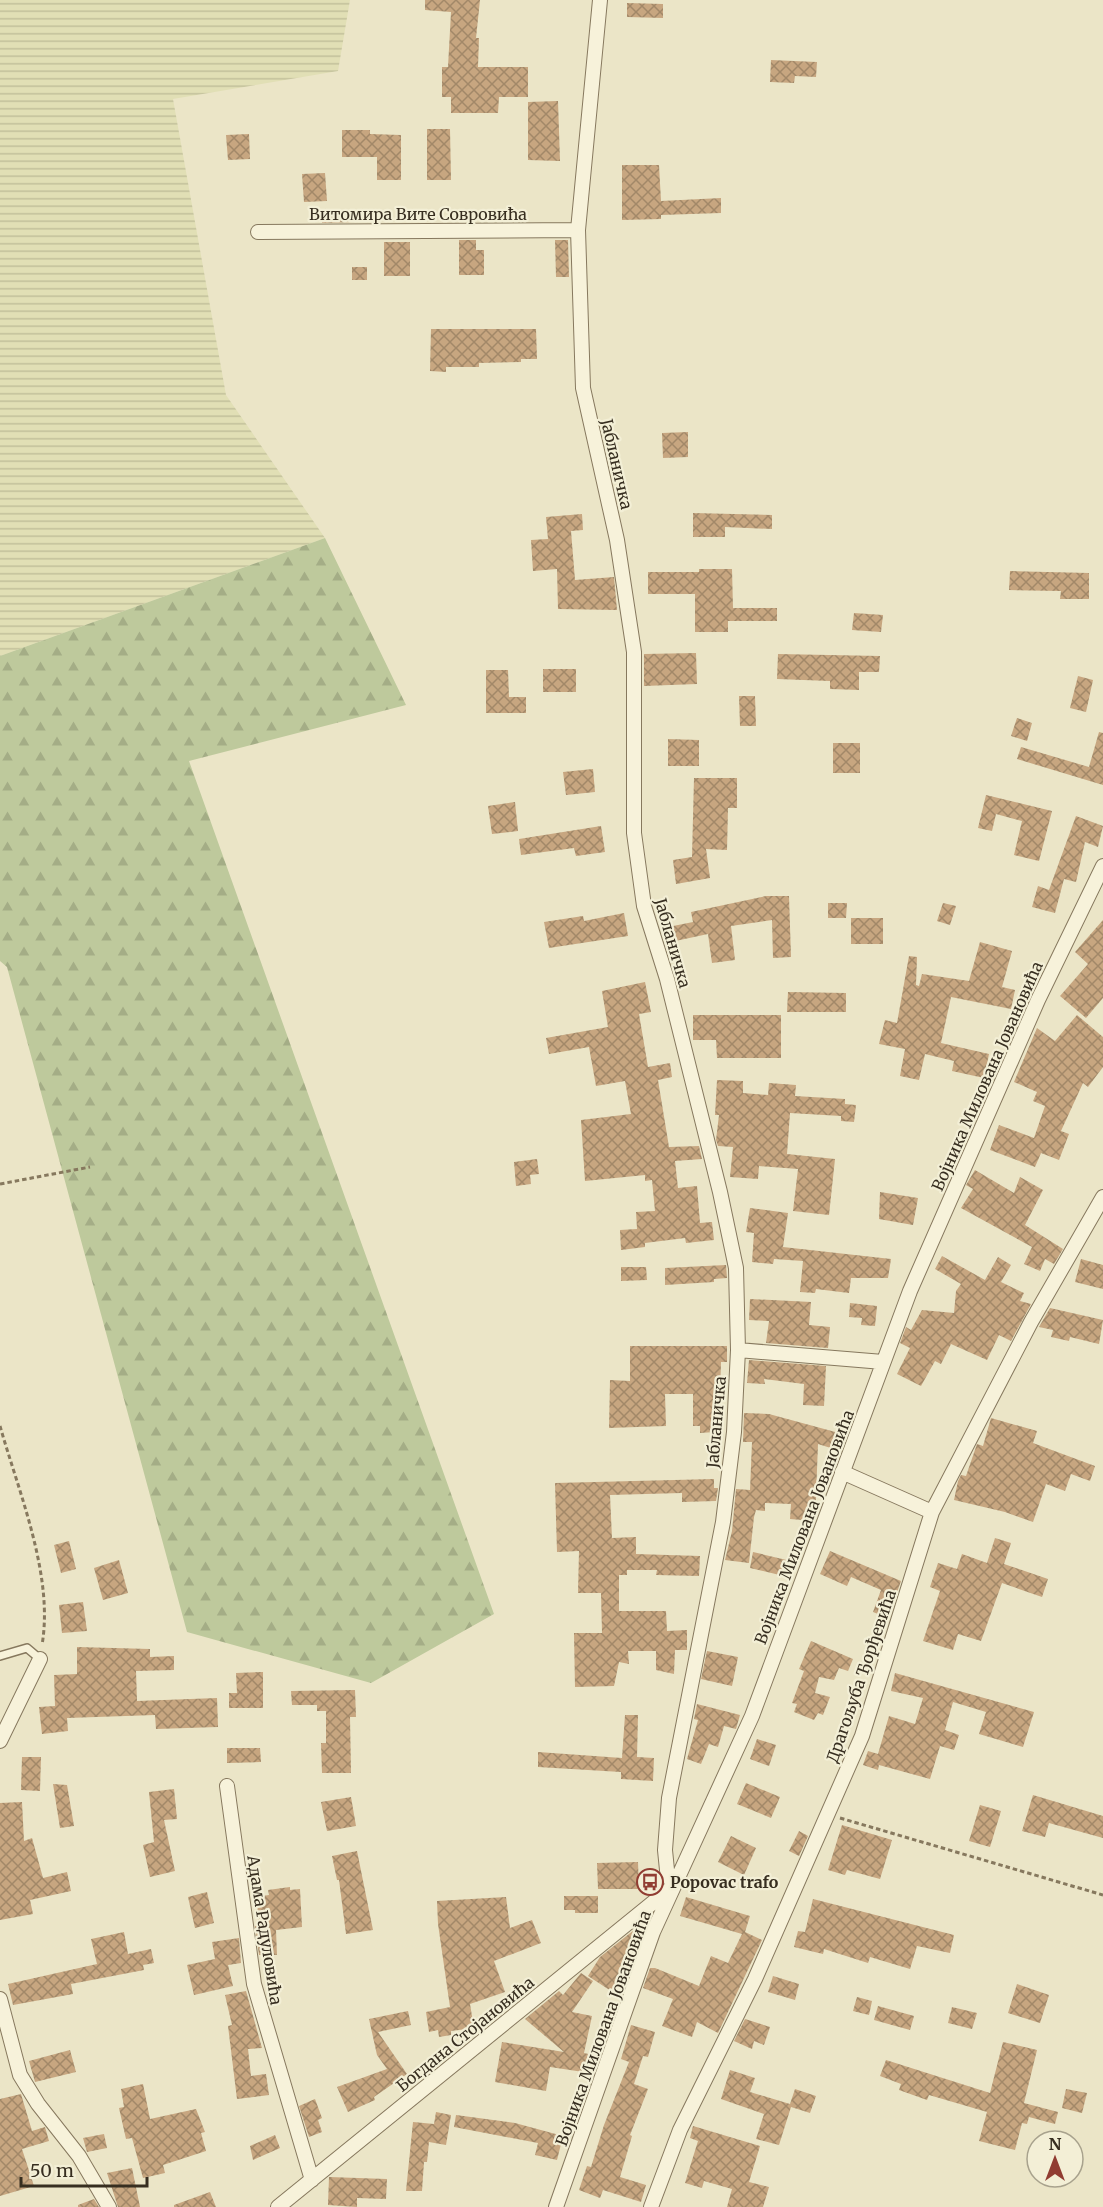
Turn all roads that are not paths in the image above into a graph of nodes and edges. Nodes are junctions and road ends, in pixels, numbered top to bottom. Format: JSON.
{"nodes":[{"id":1,"x":600,"y":0,"type":"edge"},
{"id":2,"x":578,"y":230,"type":"junction"},
{"id":3,"x":258,"y":232,"type":"dead end"},
{"id":4,"x":1103,"y":866,"type":"edge"},
{"id":5,"x":1103,"y":1197,"type":"edge"},
{"id":6,"x":738,"y":1350,"type":"junction"},
{"id":7,"x":883,"y":1362,"type":"junction"},
{"id":8,"x":842,"y":1472,"type":"junction"},
{"id":9,"x":932,"y":1512,"type":"junction"},
{"id":10,"x":0,"y":1656,"type":"edge"},
{"id":11,"x":40,"y":1659,"type":"joint"},
{"id":12,"x":0,"y":1741,"type":"edge"},
{"id":13,"x":227,"y":1786,"type":"dead end"},
{"id":14,"x":673,"y":1887,"type":"junction"},
{"id":15,"x":0,"y":1999,"type":"edge"},
{"id":16,"x":312,"y":2180,"type":"junction"},
{"id":17,"x":109,"y":2207,"type":"edge"},
{"id":18,"x":278,"y":2207,"type":"edge"},
{"id":19,"x":556,"y":2207,"type":"edge"},
{"id":20,"x":651,"y":2207,"type":"edge"}],
"edges":[{"from":1,"to":2,"type":"street","name":"Јабланичка"},
{"from":2,"to":3,"type":"street","name":"Витомира Вите Совровића"},
{"from":2,"to":6,"type":"street","name":"Јабланичка"},
{"from":4,"to":7,"type":"street","name":"Војника Милована Јовановића"},
{"from":5,"to":9,"type":"street","name":"Драгољуба Ђорђевића"},
{"from":6,"to":7,"type":"street"},
{"from":6,"to":14,"type":"street","name":"Јабланичка"},
{"from":7,"to":8,"type":"street","name":"Војника Милована Јовановића"},
{"from":8,"to":9,"type":"street"},
{"from":8,"to":14,"type":"street","name":"Војника Милована Јовановића"},
{"from":9,"to":20,"type":"street","name":"Драгољуба Ђорђевића"},
{"from":10,"to":11,"type":"lane"},
{"from":11,"to":12,"type":"street"},
{"from":13,"to":16,"type":"street","name":"Адама Радуловића"},
{"from":14,"to":16,"type":"street","name":"Богдана Стојановића"},
{"from":14,"to":19,"type":"street","name":"Војника Милована Јовановића"},
{"from":15,"to":17,"type":"street"},
{"from":16,"to":18,"type":"street","name":"Богдана Стојановића"}]}
